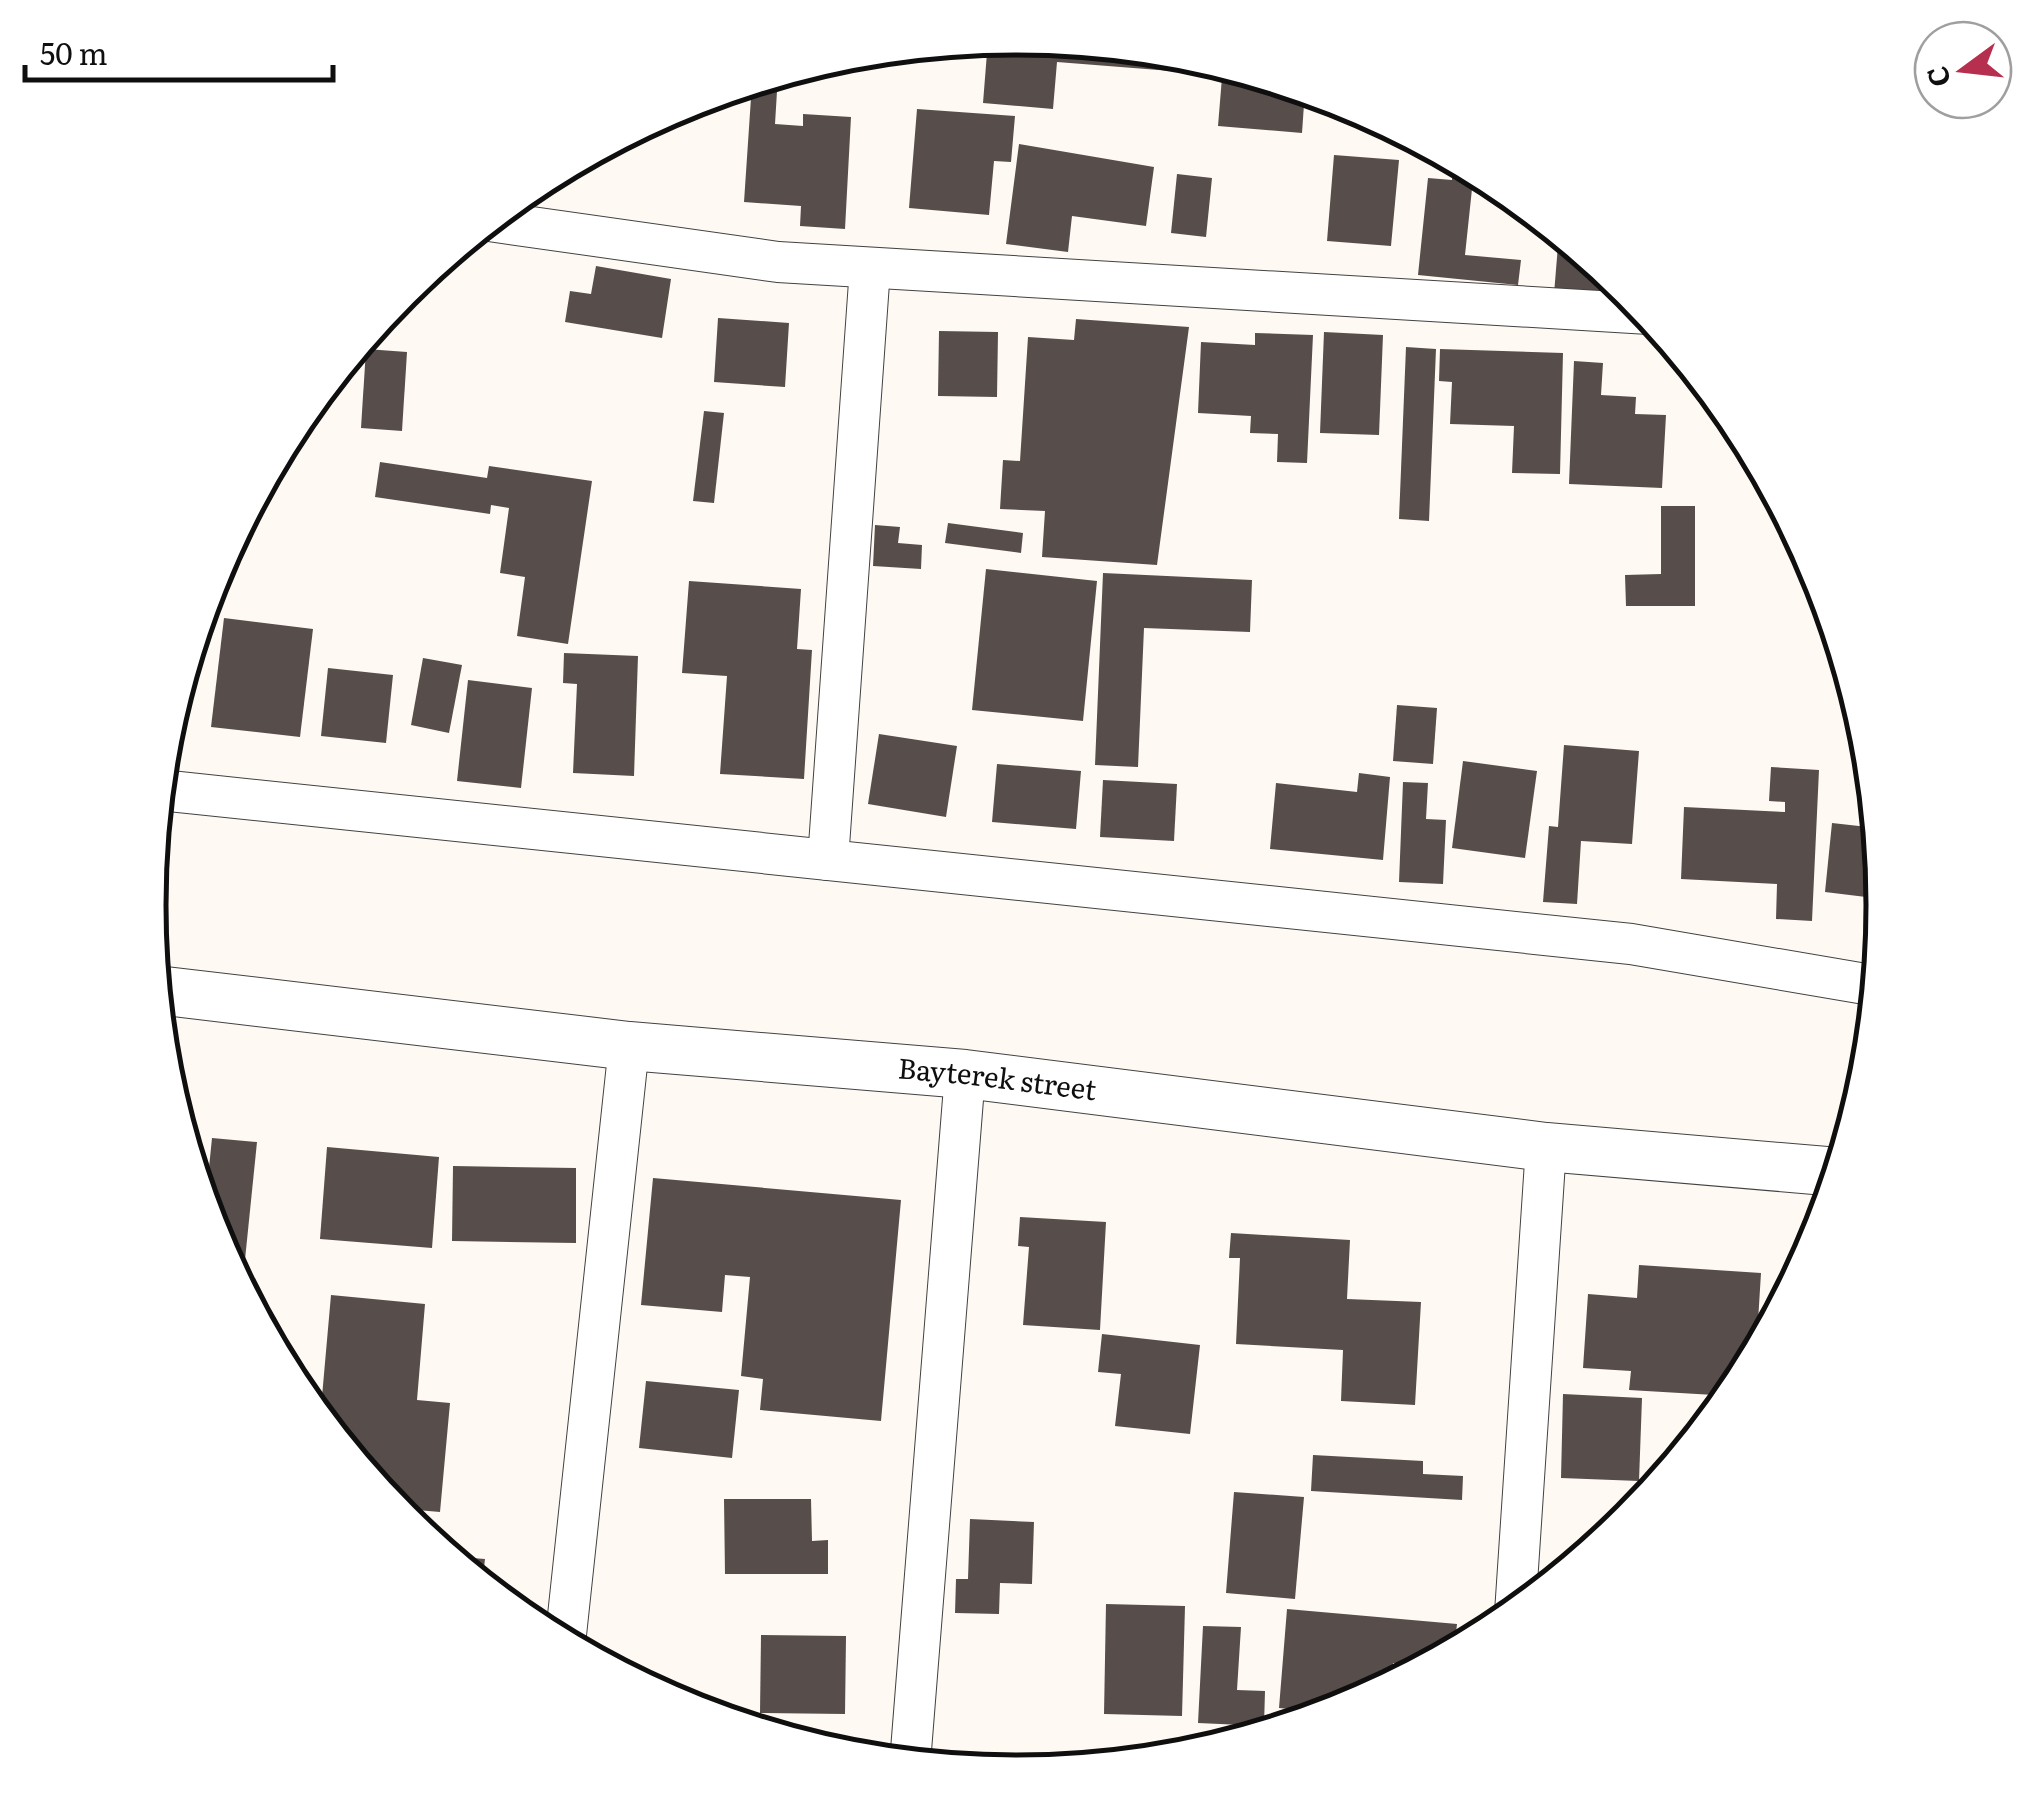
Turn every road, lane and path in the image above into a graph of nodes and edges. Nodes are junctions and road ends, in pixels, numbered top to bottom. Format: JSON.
{"nodes":[{"id":1,"x":509,"y":224,"type":"edge"},
{"id":2,"x":870,"y":268,"type":"junction"},
{"id":3,"x":1626,"y":313,"type":"edge"},
{"id":4,"x":173,"y":791,"type":"edge"},
{"id":5,"x":828,"y":860,"type":"junction"},
{"id":6,"x":1863,"y":984,"type":"edge"},
{"id":7,"x":171,"y":992,"type":"edge"},
{"id":8,"x":629,"y":1046,"type":"junction"},
{"id":9,"x":966,"y":1074,"type":"junction"},
{"id":10,"x":1546,"y":1147,"type":"junction"},
{"id":11,"x":1824,"y":1171,"type":"edge"},
{"id":12,"x":1517,"y":1592,"type":"edge"},
{"id":13,"x":567,"y":1627,"type":"edge"},
{"id":14,"x":911,"y":1750,"type":"edge"}],
"edges":[{"from":1,"to":2,"type":"street"},
{"from":2,"to":3,"type":"street"},
{"from":2,"to":5,"type":"street"},
{"from":4,"to":5,"type":"street"},
{"from":5,"to":6,"type":"street"},
{"from":7,"to":8,"type":"street","name":"Bayterek street"},
{"from":8,"to":9,"type":"street","name":"Bayterek street"},
{"from":8,"to":13,"type":"street"},
{"from":9,"to":10,"type":"street","name":"Bayterek street"},
{"from":9,"to":14,"type":"street"},
{"from":10,"to":11,"type":"street","name":"Bayterek street"},
{"from":10,"to":12,"type":"street"}]}
